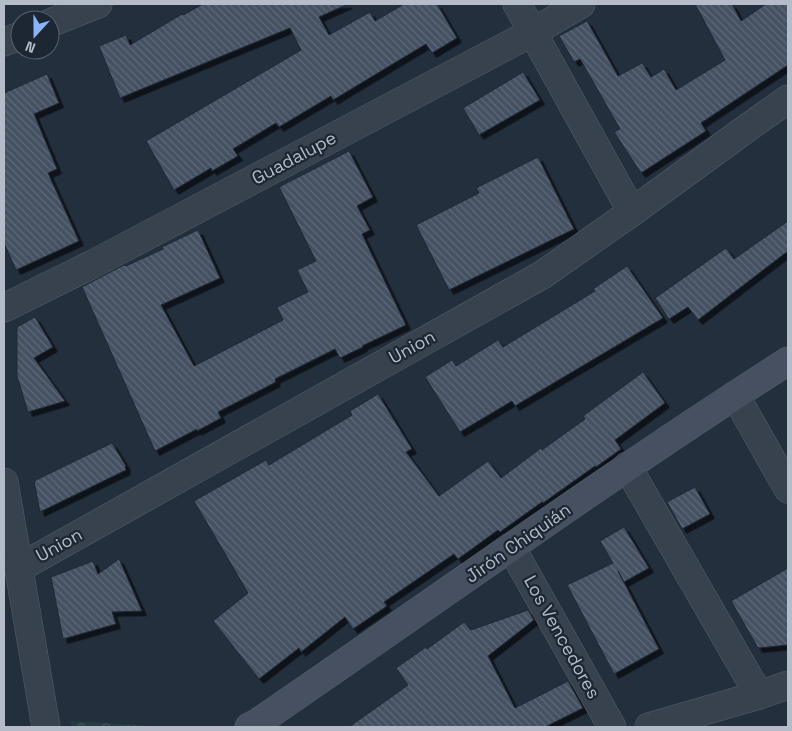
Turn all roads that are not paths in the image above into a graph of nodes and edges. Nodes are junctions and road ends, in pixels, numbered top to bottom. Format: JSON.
{"nodes":[{"id":1,"x":98,"y":4,"type":"edge"},
{"id":2,"x":518,"y":4,"type":"edge"},
{"id":3,"x":581,"y":4,"type":"edge"},
{"id":4,"x":60,"y":19,"type":"edge"},
{"id":5,"x":533,"y":32,"type":"junction"},
{"id":6,"x":788,"y":98,"type":"edge"},
{"id":7,"x":632,"y":212,"type":"junction"},
{"id":8,"x":4,"y":308,"type":"edge"},
{"id":9,"x":788,"y":361,"type":"edge"},
{"id":10,"x":735,"y":395,"type":"junction"},
{"id":11,"x":627,"y":466,"type":"junction"},
{"id":12,"x":788,"y":489,"type":"edge"},
{"id":13,"x":5,"y":493,"type":"edge"},
{"id":14,"x":511,"y":547,"type":"junction"},
{"id":15,"x":19,"y":568,"type":"junction"},
{"id":16,"x":788,"y":685,"type":"edge"},
{"id":17,"x":758,"y":695,"type":"junction"},
{"id":18,"x":255,"y":726,"type":"edge"},
{"id":19,"x":46,"y":727,"type":"edge"},
{"id":20,"x":612,"y":727,"type":"edge"},
{"id":21,"x":649,"y":727,"type":"edge"}],
"edges":[{"from":1,"to":4,"type":"street"},
{"from":2,"to":5,"type":"street"},
{"from":3,"to":5,"type":"street","name":"Guadalupe"},
{"from":5,"to":7,"type":"street"},
{"from":5,"to":8,"type":"street","name":"Guadalupe"},
{"from":6,"to":7,"type":"street","name":"Union"},
{"from":7,"to":15,"type":"street","name":"Union"},
{"from":9,"to":10,"type":"street","name":"Jirón Chiquián"},
{"from":10,"to":11,"type":"street","name":"Jirón Chiquián"},
{"from":10,"to":12,"type":"street"},
{"from":11,"to":14,"type":"street","name":"Jirón Chiquián"},
{"from":11,"to":17,"type":"street"},
{"from":13,"to":15,"type":"street"},
{"from":14,"to":18,"type":"street","name":"Jirón Chiquián"},
{"from":14,"to":20,"type":"street","name":"Los Vencedores"},
{"from":15,"to":19,"type":"street"},
{"from":16,"to":17,"type":"street"},
{"from":17,"to":21,"type":"street"}]}
